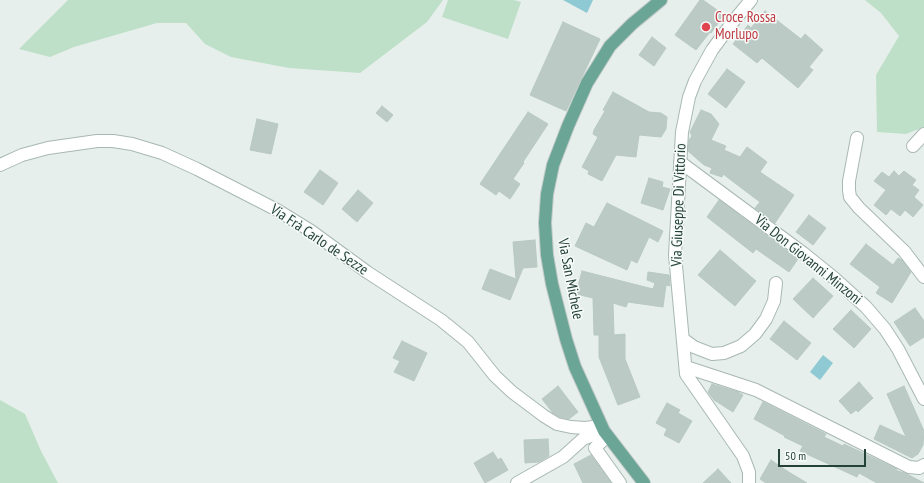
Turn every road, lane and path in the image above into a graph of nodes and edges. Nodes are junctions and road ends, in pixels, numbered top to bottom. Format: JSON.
{"nodes":[{"id":1,"x":661,"y":0,"type":"edge"},
{"id":2,"x":751,"y":0,"type":"edge"},
{"id":3,"x":924,"y":134,"type":"edge"},
{"id":4,"x":857,"y":138,"type":"dead end"},
{"id":5,"x":913,"y":146,"type":"dead end"},
{"id":6,"x":680,"y":162,"type":"junction"},
{"id":7,"x":0,"y":165,"type":"edge"},
{"id":8,"x":924,"y":277,"type":"edge"},
{"id":9,"x":776,"y":283,"type":"dead end"},
{"id":10,"x":683,"y":339,"type":"junction"},
{"id":11,"x":686,"y":367,"type":"junction"},
{"id":12,"x":924,"y":399,"type":"edge"},
{"id":13,"x":604,"y":431,"type":"junction"},
{"id":14,"x":924,"y":465,"type":"edge"},
{"id":15,"x":517,"y":483,"type":"edge"},
{"id":16,"x":620,"y":483,"type":"edge"},
{"id":17,"x":644,"y":483,"type":"edge"},
{"id":18,"x":749,"y":483,"type":"edge"}],
"edges":[{"from":1,"to":13,"type":"main road","name":"Via San Michele"},
{"from":2,"to":6,"type":"street","name":"Via Giuseppe Di Vittorio"},
{"from":3,"to":5,"type":"street"},
{"from":4,"to":8,"type":"street"},
{"from":6,"to":10,"type":"street","name":"Via Giuseppe Di Vittorio"},
{"from":6,"to":12,"type":"street","name":"Via Don Giovanni Minzoni"},
{"from":7,"to":13,"type":"street","name":"Via Frà Carlo de Sezze"},
{"from":9,"to":10,"type":"street"},
{"from":10,"to":11,"type":"street","name":"Via Giuseppe Di Vittorio"},
{"from":11,"to":14,"type":"street"},
{"from":11,"to":18,"type":"street","name":"Via Giuseppe Di Vittorio"},
{"from":13,"to":15,"type":"street"},
{"from":13,"to":16,"type":"street"},
{"from":13,"to":17,"type":"main road","name":"Via San Michele"}]}
